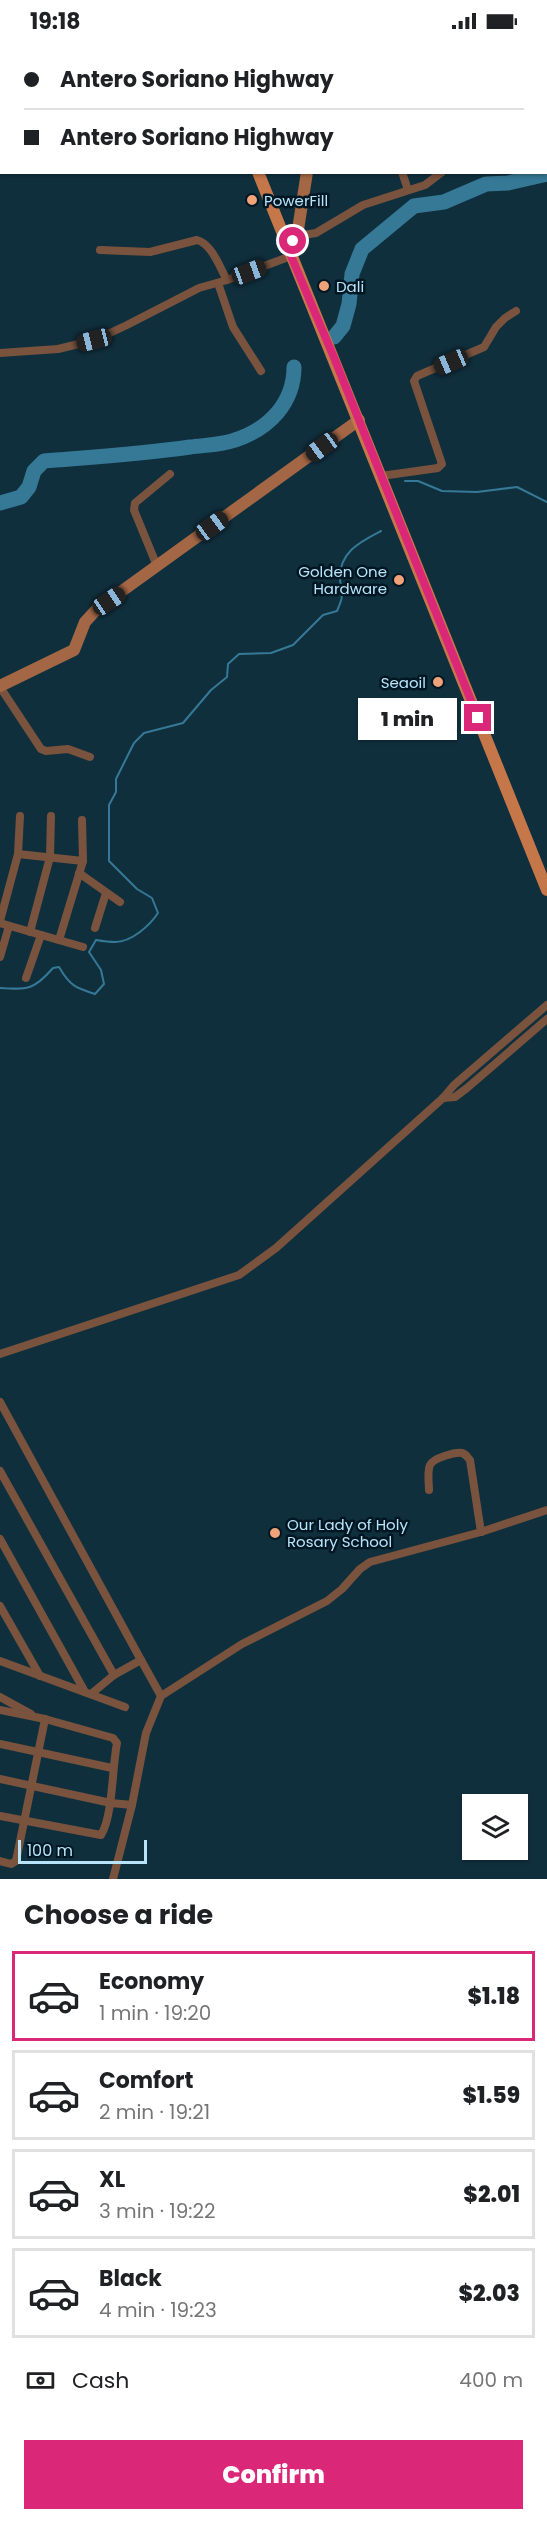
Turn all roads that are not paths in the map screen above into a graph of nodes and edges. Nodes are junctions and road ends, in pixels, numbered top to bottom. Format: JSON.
{"nodes":[{"id":1,"x":259,"y":174,"type":"edge"},
{"id":2,"x":307,"y":174,"type":"edge"},
{"id":3,"x":403,"y":174,"type":"edge"},
{"id":4,"x":439,"y":174,"type":"edge"},
{"id":5,"x":408,"y":190,"type":"junction"},
{"id":6,"x":292,"y":240,"type":"junction"},
{"id":7,"x":100,"y":250,"type":"dead end"},
{"id":8,"x":291,"y":256,"type":"junction"},
{"id":9,"x":227,"y":280,"type":"junction"},
{"id":10,"x":218,"y":283,"type":"junction"},
{"id":11,"x":516,"y":311,"type":"dead end"},
{"id":12,"x":0,"y":353,"type":"edge"},
{"id":13,"x":261,"y":370,"type":"dead end"},
{"id":14,"x":358,"y":420,"type":"junction"},
{"id":15,"x":170,"y":474,"type":"dead end"},
{"id":16,"x":381,"y":476,"type":"junction"},
{"id":17,"x":157,"y":566,"type":"junction"},
{"id":18,"x":0,"y":687,"type":"edge"},
{"id":19,"x":90,"y":757,"type":"dead end"},
{"id":20,"x":20,"y":816,"type":"dead end"},
{"id":21,"x":51,"y":816,"type":"dead end"},
{"id":22,"x":82,"y":820,"type":"dead end"},
{"id":23,"x":18,"y":854,"type":"junction"},
{"id":24,"x":50,"y":857,"type":"junction"},
{"id":25,"x":82,"y":861,"type":"junction"},
{"id":26,"x":79,"y":873,"type":"junction"},
{"id":27,"x":547,"y":890,"type":"edge"},
{"id":28,"x":106,"y":893,"type":"junction"},
{"id":29,"x":120,"y":902,"type":"dead end"},
{"id":30,"x":3,"y":923,"type":"edge"},
{"id":31,"x":95,"y":928,"type":"dead end"},
{"id":32,"x":30,"y":932,"type":"junction"},
{"id":33,"x":41,"y":935,"type":"junction"},
{"id":34,"x":59,"y":940,"type":"junction"},
{"id":35,"x":83,"y":947,"type":"dead end"},
{"id":36,"x":0,"y":957,"type":"edge"},
{"id":37,"x":26,"y":978,"type":"dead end"},
{"id":38,"x":547,"y":1005,"type":"edge"},
{"id":39,"x":547,"y":1019,"type":"edge"},
{"id":40,"x":443,"y":1098,"type":"junction"},
{"id":41,"x":0,"y":1354,"type":"edge"},
{"id":42,"x":0,"y":1402,"type":"edge"},
{"id":43,"x":0,"y":1472,"type":"edge"},
{"id":44,"x":429,"y":1490,"type":"dead end"},
{"id":45,"x":547,"y":1510,"type":"edge"},
{"id":46,"x":481,"y":1533,"type":"junction"},
{"id":47,"x":0,"y":1539,"type":"edge"},
{"id":48,"x":1,"y":1610,"type":"edge"},
{"id":49,"x":141,"y":1660,"type":"junction"},
{"id":50,"x":0,"y":1661,"type":"edge"},
{"id":51,"x":114,"y":1675,"type":"junction"},
{"id":52,"x":40,"y":1676,"type":"junction"},
{"id":53,"x":88,"y":1693,"type":"junction"},
{"id":54,"x":161,"y":1696,"type":"junction"},
{"id":55,"x":0,"y":1697,"type":"edge"},
{"id":56,"x":125,"y":1707,"type":"dead end"},
{"id":57,"x":0,"y":1710,"type":"edge"},
{"id":58,"x":41,"y":1718,"type":"junction"},
{"id":59,"x":0,"y":1744,"type":"edge"},
{"id":60,"x":38,"y":1751,"type":"junction"},
{"id":61,"x":112,"y":1768,"type":"junction"},
{"id":62,"x":0,"y":1779,"type":"edge"},
{"id":63,"x":30,"y":1786,"type":"junction"},
{"id":64,"x":111,"y":1803,"type":"junction"},
{"id":65,"x":132,"y":1805,"type":"junction"},
{"id":66,"x":0,"y":1816,"type":"edge"},
{"id":67,"x":25,"y":1819,"type":"junction"},
{"id":68,"x":0,"y":1861,"type":"edge"},
{"id":69,"x":113,"y":1879,"type":"edge"}],
"edges":[{"from":1,"to":6,"type":"main road"},
{"from":2,"to":6,"type":"street"},
{"from":3,"to":5,"type":"street"},
{"from":4,"to":5,"type":"street"},
{"from":5,"to":6,"type":"street"},
{"from":6,"to":8,"type":"main road"},
{"from":7,"to":9,"type":"street"},
{"from":8,"to":9,"type":"street"},
{"from":8,"to":14,"type":"main road"},
{"from":9,"to":10,"type":"street"},
{"from":10,"to":12,"type":"street"},
{"from":10,"to":13,"type":"street"},
{"from":11,"to":16,"type":"street"},
{"from":14,"to":16,"type":"main road"},
{"from":14,"to":17,"type":"street"},
{"from":15,"to":17,"type":"street"},
{"from":16,"to":27,"type":"main road"},
{"from":17,"to":18,"type":"street"},
{"from":18,"to":19,"type":"street"},
{"from":20,"to":23,"type":"street"},
{"from":21,"to":24,"type":"street"},
{"from":22,"to":25,"type":"street"},
{"from":23,"to":24,"type":"street"},
{"from":23,"to":30,"type":"street"},
{"from":24,"to":25,"type":"street"},
{"from":24,"to":32,"type":"street"},
{"from":25,"to":26,"type":"street"},
{"from":26,"to":28,"type":"street"},
{"from":26,"to":34,"type":"street"},
{"from":28,"to":29,"type":"street"},
{"from":28,"to":31,"type":"street"},
{"from":30,"to":32,"type":"street"},
{"from":30,"to":36,"type":"street"},
{"from":32,"to":33,"type":"street"},
{"from":33,"to":34,"type":"street"},
{"from":33,"to":37,"type":"street"},
{"from":34,"to":35,"type":"street"},
{"from":38,"to":40,"type":"street"},
{"from":39,"to":40,"type":"street"},
{"from":40,"to":41,"type":"street"},
{"from":42,"to":49,"type":"street"},
{"from":43,"to":51,"type":"street"},
{"from":44,"to":46,"type":"street"},
{"from":45,"to":46,"type":"street"},
{"from":46,"to":54,"type":"street"},
{"from":47,"to":53,"type":"street"},
{"from":48,"to":52,"type":"street"},
{"from":49,"to":51,"type":"street"},
{"from":49,"to":54,"type":"street"},
{"from":50,"to":52,"type":"street"},
{"from":51,"to":53,"type":"street"},
{"from":52,"to":53,"type":"street"},
{"from":53,"to":56,"type":"street"},
{"from":54,"to":65,"type":"street"},
{"from":55,"to":58,"type":"street"},
{"from":57,"to":58,"type":"street"},
{"from":58,"to":60,"type":"street"},
{"from":58,"to":61,"type":"street"},
{"from":59,"to":60,"type":"street"},
{"from":60,"to":61,"type":"street"},
{"from":60,"to":63,"type":"street"},
{"from":61,"to":64,"type":"street"},
{"from":62,"to":63,"type":"street"},
{"from":63,"to":64,"type":"street"},
{"from":63,"to":67,"type":"street"},
{"from":64,"to":65,"type":"street"},
{"from":64,"to":67,"type":"street"},
{"from":65,"to":69,"type":"street"},
{"from":66,"to":67,"type":"street"},
{"from":67,"to":68,"type":"street"}]}
